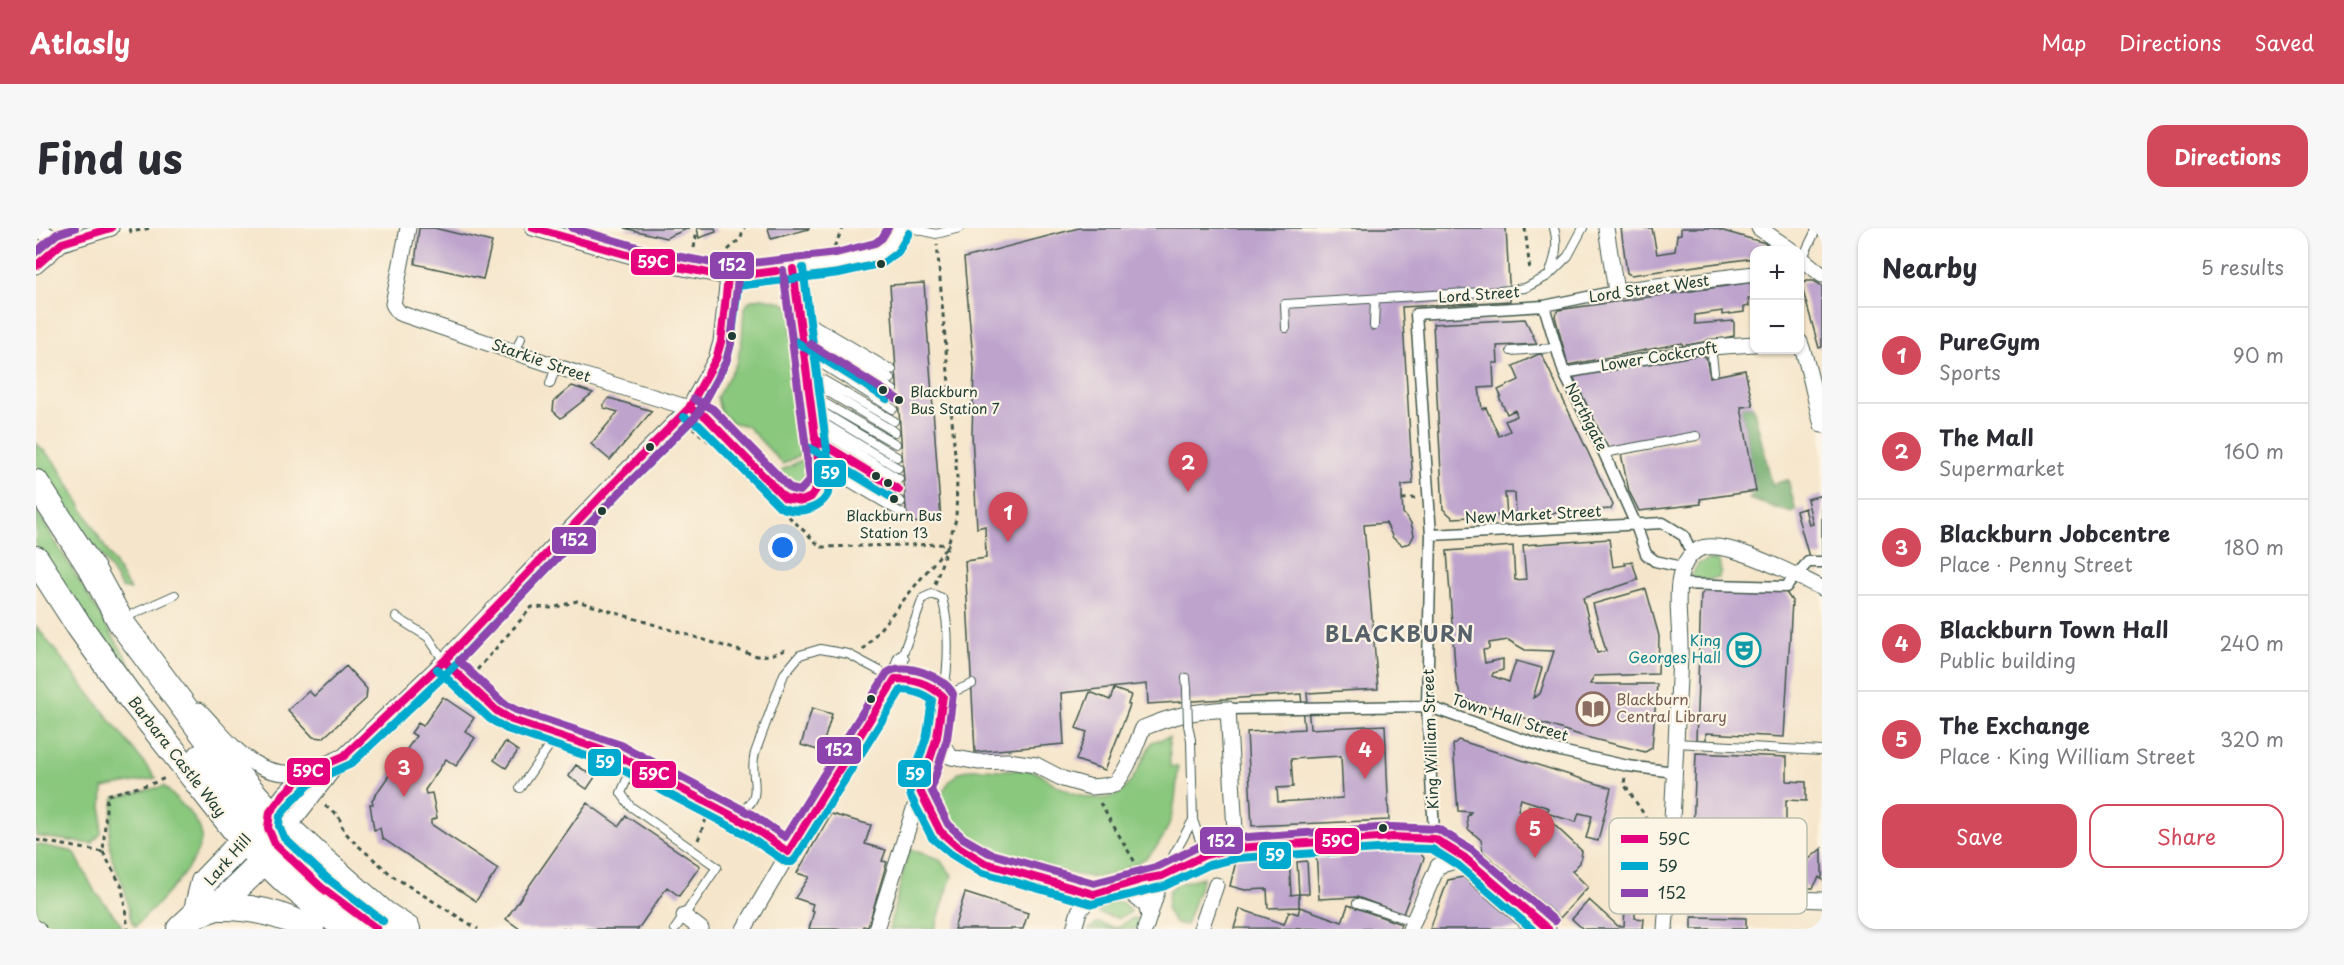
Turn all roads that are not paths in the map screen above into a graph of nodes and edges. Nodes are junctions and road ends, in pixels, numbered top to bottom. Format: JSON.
{"nodes":[{"id":1,"x":36,"y":228,"type":"edge"},
{"id":2,"x":111,"y":228,"type":"edge"},
{"id":3,"x":408,"y":228,"type":"edge"},
{"id":4,"x":533,"y":228,"type":"edge"},
{"id":5,"x":900,"y":228,"type":"edge"},
{"id":6,"x":911,"y":228,"type":"edge"},
{"id":7,"x":960,"y":228,"type":"edge"},
{"id":8,"x":1554,"y":228,"type":"edge"},
{"id":9,"x":1583,"y":228,"type":"edge"},
{"id":10,"x":1606,"y":228,"type":"edge"},
{"id":11,"x":1759,"y":228,"type":"edge"},
{"id":12,"x":1817,"y":228,"type":"edge"},
{"id":13,"x":62,"y":243,"type":"junction"},
{"id":14,"x":1785,"y":246,"type":"edge"},
{"id":15,"x":1791,"y":246,"type":"edge"},
{"id":16,"x":1804,"y":261,"type":"edge"},
{"id":17,"x":36,"y":266,"type":"edge"},
{"id":18,"x":793,"y":269,"type":"junction"},
{"id":19,"x":1750,"y":275,"type":"edge"},
{"id":20,"x":1822,"y":275,"type":"edge"},
{"id":21,"x":1548,"y":276,"type":"junction"},
{"id":22,"x":728,"y":277,"type":"junction"},
{"id":23,"x":1616,"y":291,"type":"junction"},
{"id":24,"x":1375,"y":299,"type":"junction"},
{"id":25,"x":1544,"y":306,"type":"junction"},
{"id":26,"x":1416,"y":314,"type":"joint"},
{"id":27,"x":799,"y":315,"type":"junction"},
{"id":28,"x":1374,"y":326,"type":"dead end"},
{"id":29,"x":1286,"y":328,"type":"dead end"},
{"id":30,"x":801,"y":332,"type":"junction"},
{"id":31,"x":521,"y":338,"type":"dead end"},
{"id":32,"x":1750,"y":344,"type":"edge"},
{"id":33,"x":1711,"y":347,"type":"junction"},
{"id":34,"x":1556,"y":348,"type":"junction"},
{"id":35,"x":1804,"y":348,"type":"edge"},
{"id":36,"x":1511,"y":351,"type":"dead end"},
{"id":37,"x":515,"y":352,"type":"junction"},
{"id":38,"x":804,"y":353,"type":"junction"},
{"id":39,"x":1816,"y":365,"type":"edge"},
{"id":40,"x":556,"y":366,"type":"junction"},
{"id":41,"x":806,"y":370,"type":"junction"},
{"id":42,"x":892,"y":370,"type":"dead end"},
{"id":43,"x":1714,"y":372,"type":"dead end"},
{"id":44,"x":1564,"y":373,"type":"junction"},
{"id":45,"x":891,"y":379,"type":"dead end"},
{"id":46,"x":807,"y":380,"type":"junction"},
{"id":47,"x":550,"y":384,"type":"dead end"},
{"id":48,"x":893,"y":393,"type":"dead end"},
{"id":49,"x":809,"y":394,"type":"junction"},
{"id":50,"x":811,"y":405,"type":"junction"},
{"id":51,"x":689,"y":408,"type":"junction"},
{"id":52,"x":894,"y":409,"type":"dead end"},
{"id":53,"x":812,"y":416,"type":"junction"},
{"id":54,"x":894,"y":422,"type":"dead end"},
{"id":55,"x":1822,"y":425,"type":"edge"},
{"id":56,"x":814,"y":426,"type":"junction"},
{"id":57,"x":895,"y":432,"type":"dead end"},
{"id":58,"x":1696,"y":436,"type":"dead end"},
{"id":59,"x":815,"y":439,"type":"junction"},
{"id":60,"x":896,"y":444,"type":"dead end"},
{"id":61,"x":817,"y":451,"type":"junction"},
{"id":62,"x":1604,"y":453,"type":"junction"},
{"id":63,"x":897,"y":457,"type":"dead end"},
{"id":64,"x":818,"y":464,"type":"junction"},
{"id":65,"x":898,"y":468,"type":"dead end"},
{"id":66,"x":899,"y":479,"type":"dead end"},
{"id":67,"x":36,"y":483,"type":"edge"},
{"id":68,"x":899,"y":490,"type":"dead end"},
{"id":69,"x":901,"y":502,"type":"dead end"},
{"id":70,"x":903,"y":514,"type":"dead end"},
{"id":71,"x":1636,"y":525,"type":"junction"},
{"id":72,"x":1431,"y":535,"type":"junction"},
{"id":73,"x":1683,"y":558,"type":"junction"},
{"id":74,"x":36,"y":559,"type":"edge"},
{"id":75,"x":1822,"y":562,"type":"edge"},
{"id":76,"x":1795,"y":576,"type":"junction"},
{"id":77,"x":1679,"y":584,"type":"junction"},
{"id":78,"x":1822,"y":588,"type":"edge"},
{"id":79,"x":176,"y":595,"type":"dead end"},
{"id":80,"x":396,"y":617,"type":"dead end"},
{"id":81,"x":120,"y":620,"type":"junction"},
{"id":82,"x":144,"y":654,"type":"junction"},
{"id":83,"x":902,"y":659,"type":"joint"},
{"id":84,"x":444,"y":661,"type":"junction"},
{"id":85,"x":1186,"y":678,"type":"dead end"},
{"id":86,"x":895,"y":679,"type":"junction"},
{"id":87,"x":972,"y":684,"type":"dead end"},
{"id":88,"x":943,"y":696,"type":"junction"},
{"id":89,"x":1427,"y":706,"type":"junction"},
{"id":90,"x":1228,"y":709,"type":"junction"},
{"id":91,"x":556,"y":736,"type":"junction"},
{"id":92,"x":937,"y":737,"type":"junction"},
{"id":93,"x":1676,"y":743,"type":"junction"},
{"id":94,"x":1822,"y":751,"type":"edge"},
{"id":95,"x":344,"y":756,"type":"junction"},
{"id":96,"x":634,"y":763,"type":"junction"},
{"id":97,"x":307,"y":772,"type":"junction"},
{"id":98,"x":1674,"y":772,"type":"junction"},
{"id":99,"x":520,"y":788,"type":"dead end"},
{"id":100,"x":920,"y":791,"type":"junction"},
{"id":101,"x":732,"y":815,"type":"junction"},
{"id":102,"x":1672,"y":818,"type":"edge"},
{"id":103,"x":1193,"y":820,"type":"junction"},
{"id":104,"x":266,"y":835,"type":"junction"},
{"id":105,"x":1435,"y":835,"type":"junction"},
{"id":106,"x":1236,"y":848,"type":"junction"},
{"id":107,"x":788,"y":852,"type":"junction"},
{"id":108,"x":1205,"y":855,"type":"junction"},
{"id":109,"x":1465,"y":858,"type":"junction"},
{"id":110,"x":1162,"y":876,"type":"junction"},
{"id":111,"x":1216,"y":885,"type":"dead end"},
{"id":112,"x":1121,"y":886,"type":"junction"},
{"id":113,"x":1094,"y":894,"type":"junction"},
{"id":114,"x":1807,"y":900,"type":"edge"},
{"id":115,"x":1822,"y":900,"type":"edge"},
{"id":116,"x":1358,"y":903,"type":"dead end"},
{"id":117,"x":1666,"y":914,"type":"edge"},
{"id":118,"x":198,"y":917,"type":"edge"},
{"id":119,"x":1147,"y":922,"type":"edge"},
{"id":120,"x":679,"y":923,"type":"edge"},
{"id":121,"x":1411,"y":925,"type":"edge"},
{"id":122,"x":751,"y":926,"type":"edge"},
{"id":123,"x":311,"y":929,"type":"edge"},
{"id":124,"x":347,"y":929,"type":"edge"},
{"id":125,"x":377,"y":929,"type":"edge"},
{"id":126,"x":407,"y":929,"type":"edge"},
{"id":127,"x":701,"y":929,"type":"edge"},
{"id":128,"x":876,"y":929,"type":"edge"},
{"id":129,"x":1074,"y":929,"type":"edge"},
{"id":130,"x":1201,"y":929,"type":"edge"},
{"id":131,"x":1548,"y":929,"type":"edge"},
{"id":132,"x":1665,"y":929,"type":"edge"}],
"edges":[{"from":1,"to":13,"type":"street"},
{"from":2,"to":13,"type":"street"},
{"from":3,"to":37,"type":"street","name":"Starkie Street"},
{"from":4,"to":22,"type":"street"},
{"from":5,"to":18,"type":"street"},
{"from":6,"to":7,"type":"lane"},
{"from":8,"to":21,"type":"lane"},
{"from":9,"to":21,"type":"lane"},
{"from":10,"to":23,"type":"street"},
{"from":11,"to":14,"type":"street"},
{"from":12,"to":15,"type":"lane"},
{"from":13,"to":17,"type":"street"},
{"from":16,"to":20,"type":"street"},
{"from":18,"to":22,"type":"street"},
{"from":18,"to":27,"type":"lane"},
{"from":19,"to":23,"type":"street","name":"Lord Street West"},
{"from":21,"to":24,"type":"lane","bridge":true},
{"from":22,"to":51,"type":"street"},
{"from":23,"to":25,"type":"street","name":"Lord Street West"},
{"from":24,"to":28,"type":"lane"},
{"from":24,"to":29,"type":"lane"},
{"from":25,"to":26,"type":"street","name":"Lord Street"},
{"from":25,"to":34,"type":"street","name":"Northgate"},
{"from":26,"to":72,"type":"street","name":"King William Street"},
{"from":27,"to":30,"type":"lane"},
{"from":27,"to":42,"type":"lane"},
{"from":30,"to":38,"type":"lane"},
{"from":30,"to":45,"type":"lane"},
{"from":30,"to":48,"type":"lane"},
{"from":31,"to":37,"type":"lane"},
{"from":32,"to":33,"type":"street","name":"Lower Cockcroft"},
{"from":33,"to":43,"type":"lane"},
{"from":33,"to":44,"type":"street","name":"Lower Cockcroft"},
{"from":34,"to":36,"type":"lane"},
{"from":34,"to":44,"type":"street","name":"Northgate"},
{"from":35,"to":39,"type":"street"},
{"from":37,"to":40,"type":"street","name":"Starkie Street"},
{"from":38,"to":41,"type":"lane"},
{"from":38,"to":52,"type":"lane"},
{"from":39,"to":55,"type":"street"},
{"from":40,"to":47,"type":"lane"},
{"from":40,"to":51,"type":"street","name":"Starkie Street"},
{"from":41,"to":46,"type":"lane"},
{"from":41,"to":54,"type":"lane"},
{"from":44,"to":62,"type":"street","name":"Northgate"},
{"from":46,"to":49,"type":"lane"},
{"from":46,"to":57,"type":"lane"},
{"from":49,"to":50,"type":"lane"},
{"from":49,"to":60,"type":"lane"},
{"from":50,"to":53,"type":"lane"},
{"from":50,"to":63,"type":"lane"},
{"from":51,"to":64,"type":"lane"},
{"from":51,"to":84,"type":"street"},
{"from":53,"to":56,"type":"lane"},
{"from":53,"to":65,"type":"lane"},
{"from":56,"to":59,"type":"lane"},
{"from":56,"to":66,"type":"lane"},
{"from":58,"to":62,"type":"lane"},
{"from":59,"to":61,"type":"lane"},
{"from":59,"to":68,"type":"lane"},
{"from":61,"to":64,"type":"lane"},
{"from":61,"to":69,"type":"lane"},
{"from":62,"to":71,"type":"street","name":"Northgate"},
{"from":64,"to":70,"type":"lane"},
{"from":67,"to":81,"type":"highway"},
{"from":71,"to":72,"type":"street","name":"New Market Street"},
{"from":71,"to":73,"type":"street","name":"Northgate"},
{"from":71,"to":73,"type":"street"},
{"from":72,"to":89,"type":"street","name":"King William Street"},
{"from":73,"to":76,"type":"street"},
{"from":73,"to":77,"type":"street"},
{"from":74,"to":104,"type":"highway","name":"Barbara Castle Way"},
{"from":75,"to":76,"type":"street"},
{"from":76,"to":77,"type":"street"},
{"from":76,"to":78,"type":"street"},
{"from":77,"to":93,"type":"street"},
{"from":79,"to":81,"type":"lane"},
{"from":80,"to":84,"type":"lane"},
{"from":81,"to":82,"type":"highway"},
{"from":82,"to":97,"type":"street"},
{"from":82,"to":104,"type":"highway"},
{"from":83,"to":86,"type":"street"},
{"from":83,"to":88,"type":"lane"},
{"from":84,"to":91,"type":"street"},
{"from":84,"to":95,"type":"street"},
{"from":85,"to":103,"type":"lane","bridge":true},
{"from":86,"to":88,"type":"street"},
{"from":86,"to":101,"type":"lane"},
{"from":86,"to":107,"type":"street"},
{"from":87,"to":88,"type":"lane"},
{"from":88,"to":92,"type":"street"},
{"from":89,"to":90,"type":"street","name":"Town Hall Street"},
{"from":89,"to":98,"type":"street","name":"Town Hall Street"},
{"from":89,"to":105,"type":"street","name":"King William Street"},
{"from":90,"to":92,"type":"street"},
{"from":90,"to":106,"type":"street"},
{"from":91,"to":96,"type":"street"},
{"from":91,"to":99,"type":"lane"},
{"from":92,"to":100,"type":"street"},
{"from":93,"to":94,"type":"lane"},
{"from":93,"to":98,"type":"street"},
{"from":95,"to":97,"type":"street"},
{"from":95,"to":104,"type":"street"},
{"from":96,"to":101,"type":"street"},
{"from":96,"to":120,"type":"lane"},
{"from":97,"to":104,"type":"street"},
{"from":98,"to":102,"type":"street"},
{"from":100,"to":113,"type":"street"},
{"from":100,"to":128,"type":"street"},
{"from":101,"to":107,"type":"street"},
{"from":103,"to":108,"type":"lane"},
{"from":103,"to":110,"type":"lane"},
{"from":104,"to":118,"type":"highway","name":"Lark Hill"},
{"from":104,"to":124,"type":"highway","name":"Barbara Castle Way"},
{"from":104,"to":125,"type":"highway"},
{"from":104,"to":126,"type":"highway","name":"Barbara Castle Way"},
{"from":105,"to":106,"type":"street"},
{"from":105,"to":109,"type":"street"},
{"from":106,"to":108,"type":"street"},
{"from":107,"to":122,"type":"street"},
{"from":108,"to":110,"type":"street"},
{"from":109,"to":121,"type":"street"},
{"from":109,"to":131,"type":"street"},
{"from":110,"to":112,"type":"street"},
{"from":110,"to":119,"type":"street"},
{"from":111,"to":130,"type":"street"},
{"from":112,"to":113,"type":"street"},
{"from":112,"to":119,"type":"street"},
{"from":113,"to":129,"type":"street"},
{"from":114,"to":115,"type":"street"},
{"from":116,"to":121,"type":"lane"},
{"from":117,"to":132,"type":"street"},
{"from":118,"to":123,"type":"highway"},
{"from":120,"to":127,"type":"street"}]}
